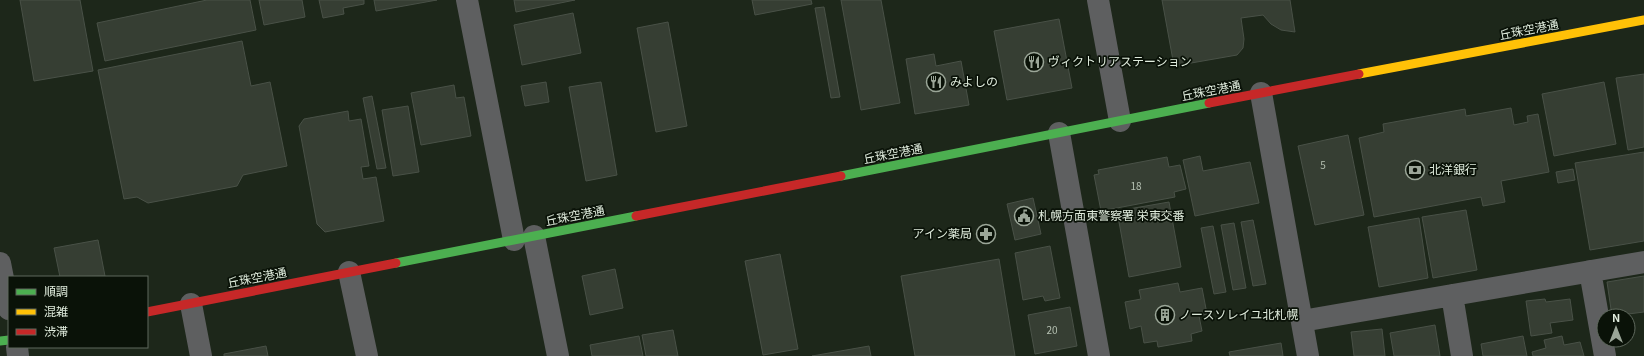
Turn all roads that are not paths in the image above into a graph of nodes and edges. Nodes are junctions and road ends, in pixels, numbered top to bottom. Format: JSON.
{"nodes":[{"id":1,"x":467,"y":0,"type":"edge"},
{"id":2,"x":1098,"y":0,"type":"edge"},
{"id":3,"x":1644,"y":20,"type":"edge"},
{"id":4,"x":1261,"y":93,"type":"junction"},
{"id":5,"x":1120,"y":121,"type":"junction"},
{"id":6,"x":1059,"y":133,"type":"junction"},
{"id":7,"x":524,"y":238,"type":"junction"},
{"id":8,"x":1644,"y":262,"type":"edge"},
{"id":9,"x":0,"y":263,"type":"edge"},
{"id":10,"x":1590,"y":271,"type":"junction"},
{"id":11,"x":349,"y":272,"type":"junction"},
{"id":12,"x":1452,"y":295,"type":"junction"},
{"id":13,"x":8,"y":304,"type":"edge"},
{"id":14,"x":191,"y":304,"type":"junction"},
{"id":15,"x":148,"y":312,"type":"edge"},
{"id":16,"x":1302,"y":321,"type":"junction"},
{"id":17,"x":201,"y":356,"type":"edge"},
{"id":18,"x":367,"y":356,"type":"edge"},
{"id":19,"x":558,"y":356,"type":"edge"},
{"id":20,"x":1099,"y":356,"type":"edge"},
{"id":21,"x":1308,"y":356,"type":"edge"},
{"id":22,"x":1462,"y":356,"type":"edge"},
{"id":23,"x":1605,"y":356,"type":"edge"}],
"edges":[{"from":1,"to":7,"type":"street"},
{"from":2,"to":5,"type":"street"},
{"from":3,"to":4,"type":"main road","name":"丘珠空港通"},
{"from":4,"to":5,"type":"main road","name":"丘珠空港通"},
{"from":4,"to":16,"type":"street"},
{"from":5,"to":6,"type":"main road","name":"丘珠空港通"},
{"from":6,"to":7,"type":"main road","name":"丘珠空港通"},
{"from":6,"to":20,"type":"street"},
{"from":7,"to":11,"type":"main road","name":"丘珠空港通"},
{"from":7,"to":19,"type":"street"},
{"from":8,"to":10,"type":"street"},
{"from":9,"to":13,"type":"street"},
{"from":10,"to":12,"type":"street"},
{"from":10,"to":23,"type":"street"},
{"from":11,"to":14,"type":"main road","name":"丘珠空港通"},
{"from":11,"to":18,"type":"street"},
{"from":12,"to":16,"type":"street"},
{"from":12,"to":22,"type":"street"},
{"from":14,"to":15,"type":"main road","name":"丘珠空港通"},
{"from":14,"to":17,"type":"street"},
{"from":16,"to":21,"type":"street"}]}
